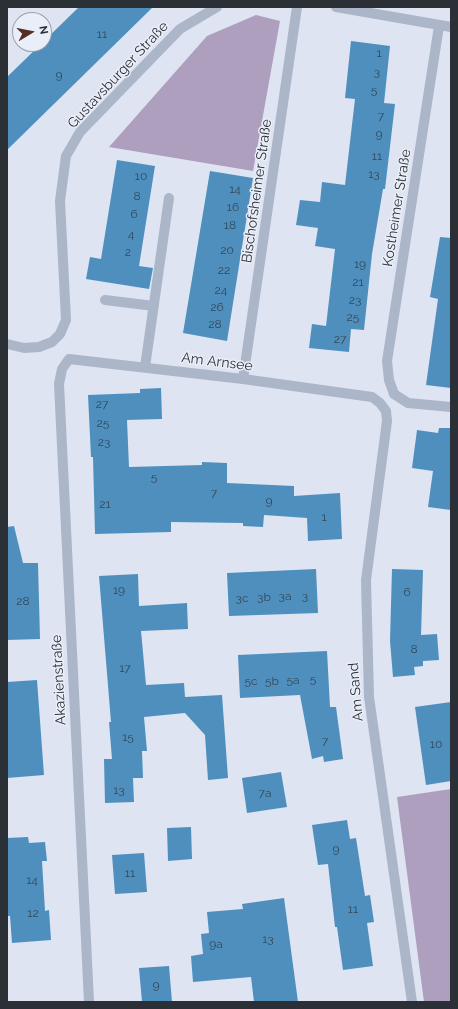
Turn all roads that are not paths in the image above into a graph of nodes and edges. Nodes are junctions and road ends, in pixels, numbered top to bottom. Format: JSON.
{"nodes":[{"id":1,"x":217,"y":7,"type":"edge"},
{"id":2,"x":297,"y":7,"type":"edge"},
{"id":3,"x":336,"y":7,"type":"edge"},
{"id":4,"x":439,"y":26,"type":"junction"},
{"id":5,"x":451,"y":27,"type":"edge"},
{"id":6,"x":169,"y":198,"type":"dead end"},
{"id":7,"x":105,"y":300,"type":"dead end"},
{"id":8,"x":154,"y":306,"type":"junction"},
{"id":9,"x":7,"y":344,"type":"edge"},
{"id":10,"x":69,"y":359,"type":"joint"},
{"id":11,"x":145,"y":368,"type":"junction"},
{"id":12,"x":242,"y":379,"type":"junction"},
{"id":13,"x":361,"y":395,"type":"joint"},
{"id":14,"x":451,"y":408,"type":"edge"},
{"id":15,"x":89,"y":1002,"type":"edge"},
{"id":16,"x":412,"y":1002,"type":"edge"}],
"edges":[{"from":1,"to":9,"type":"street","name":"Gustavsburger Straße"},
{"from":2,"to":12,"type":"street","name":"Bischofsheimer Straße"},
{"from":3,"to":4,"type":"street"},
{"from":4,"to":5,"type":"street"},
{"from":4,"to":14,"type":"street","name":"Kostheimer Straße"},
{"from":6,"to":8,"type":"street"},
{"from":7,"to":8,"type":"street"},
{"from":8,"to":11,"type":"street"},
{"from":10,"to":11,"type":"street","name":"Am Arnsee"},
{"from":10,"to":15,"type":"street","name":"Akazienstraße"},
{"from":11,"to":12,"type":"street","name":"Am Arnsee"},
{"from":12,"to":13,"type":"street","name":"Am Arnsee"},
{"from":13,"to":16,"type":"street","name":"Am Sand"}]}
